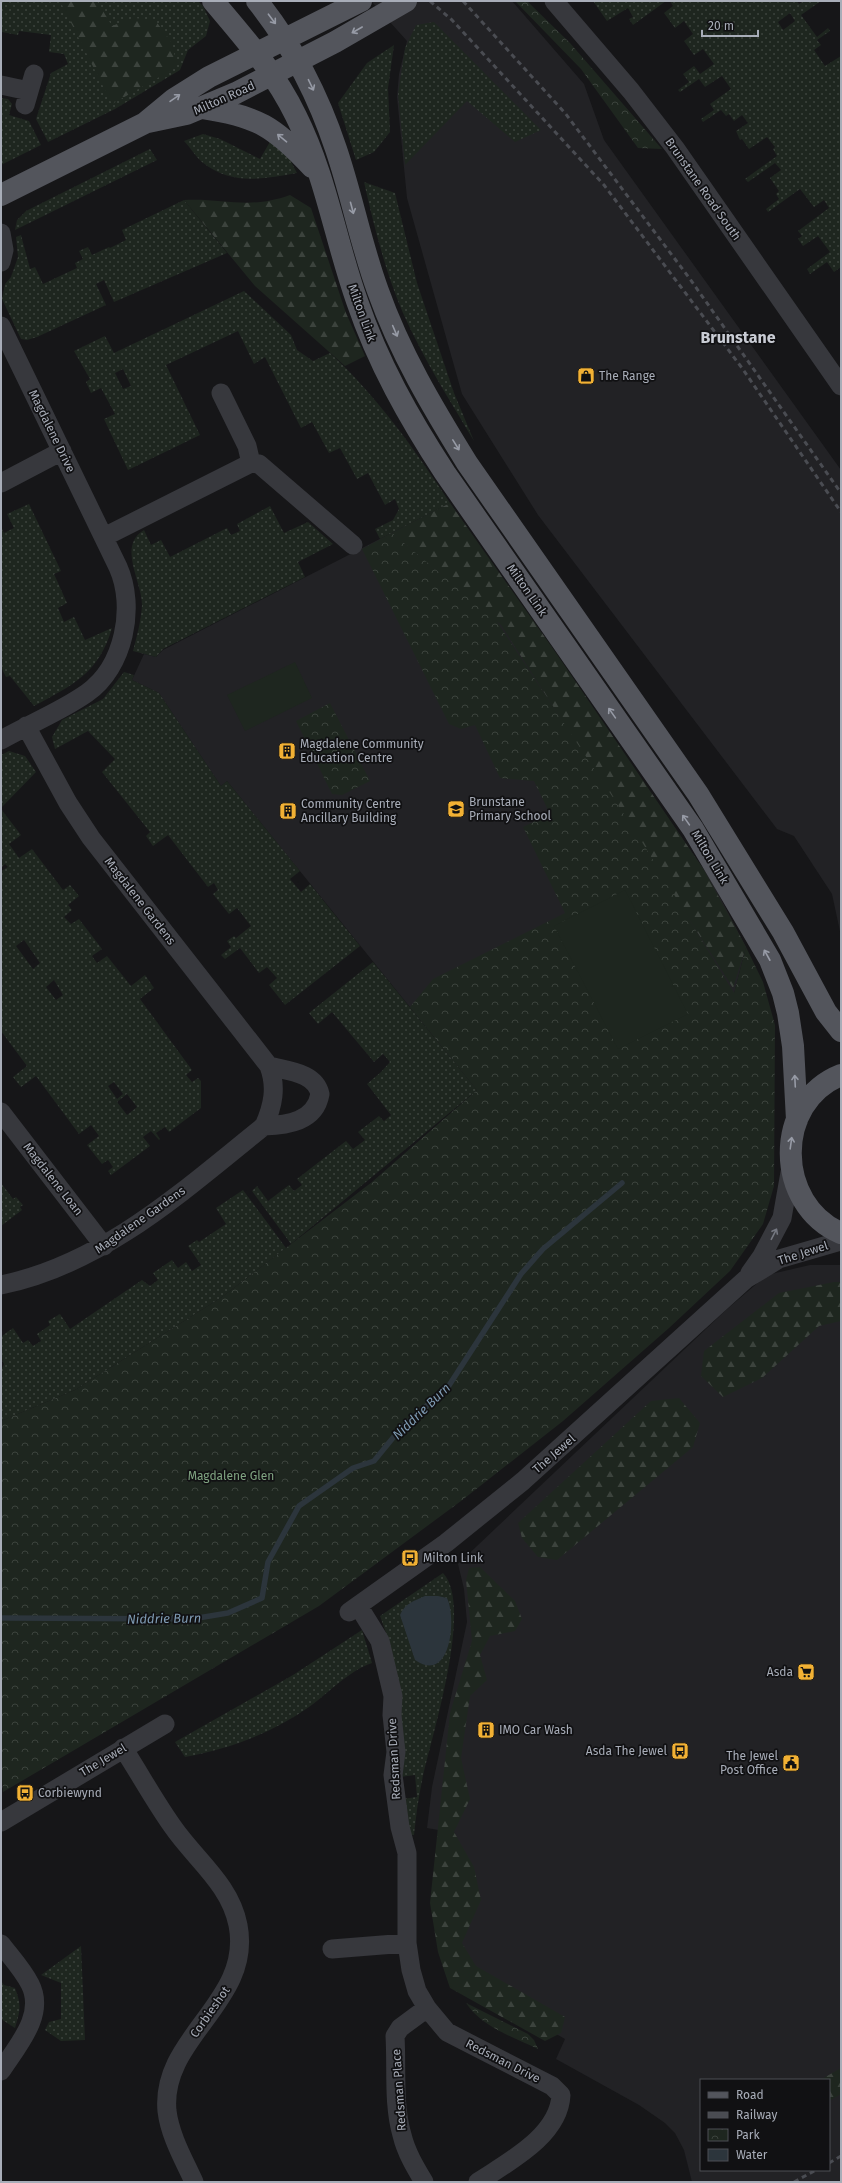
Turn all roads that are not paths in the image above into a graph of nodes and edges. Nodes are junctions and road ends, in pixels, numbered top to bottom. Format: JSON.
{"nodes":[{"id":1,"x":213,"y":1,"type":"edge"},
{"id":2,"x":257,"y":1,"type":"edge"},
{"id":3,"x":361,"y":1,"type":"edge"},
{"id":4,"x":554,"y":1,"type":"edge"},
{"id":5,"x":398,"y":5,"type":"edge"},
{"id":6,"x":238,"y":31,"type":"junction"},
{"id":7,"x":285,"y":39,"type":"junction"},
{"id":8,"x":257,"y":52,"type":"junction"},
{"id":9,"x":299,"y":61,"type":"junction"},
{"id":10,"x":273,"y":75,"type":"junction"},
{"id":11,"x":209,"y":77,"type":"junction"},
{"id":12,"x":1,"y":85,"type":"edge"},
{"id":13,"x":30,"y":90,"type":"dead end"},
{"id":14,"x":203,"y":108,"type":"junction"},
{"id":15,"x":145,"y":123,"type":"junction"},
{"id":16,"x":320,"y":175,"type":"junction"},
{"id":17,"x":1,"y":195,"type":"edge"},
{"id":18,"x":1,"y":233,"type":"edge"},
{"id":19,"x":1,"y":262,"type":"edge"},
{"id":20,"x":1,"y":326,"type":"edge"},
{"id":21,"x":841,"y":386,"type":"edge"},
{"id":22,"x":221,"y":393,"type":"dead end"},
{"id":23,"x":62,"y":451,"type":"junction"},
{"id":24,"x":251,"y":462,"type":"junction"},
{"id":25,"x":1,"y":483,"type":"edge"},
{"id":26,"x":104,"y":536,"type":"junction"},
{"id":27,"x":353,"y":545,"type":"dead end"},
{"id":28,"x":26,"y":726,"type":"junction"},
{"id":29,"x":1,"y":740,"type":"edge"},
{"id":30,"x":841,"y":1031,"type":"edge"},
{"id":31,"x":269,"y":1066,"type":"junction"},
{"id":32,"x":841,"y":1075,"type":"edge"},
{"id":33,"x":1,"y":1112,"type":"edge"},
{"id":34,"x":797,"y":1120,"type":"junction"},
{"id":35,"x":264,"y":1126,"type":"junction"},
{"id":36,"x":791,"y":1166,"type":"junction"},
{"id":37,"x":841,"y":1233,"type":"edge"},
{"id":38,"x":841,"y":1241,"type":"edge"},
{"id":39,"x":104,"y":1246,"type":"junction"},
{"id":40,"x":746,"y":1279,"type":"junction"},
{"id":41,"x":1,"y":1285,"type":"edge"},
{"id":42,"x":354,"y":1609,"type":"joint"},
{"id":43,"x":165,"y":1724,"type":"dead end"},
{"id":44,"x":123,"y":1748,"type":"junction"},
{"id":45,"x":1,"y":1822,"type":"edge"},
{"id":46,"x":407,"y":1943,"type":"junction"},
{"id":47,"x":1,"y":1944,"type":"edge"},
{"id":48,"x":332,"y":1949,"type":"dead end"},
{"id":49,"x":426,"y":2008,"type":"junction"},
{"id":50,"x":1,"y":2071,"type":"edge"},
{"id":51,"x":194,"y":2182,"type":"edge"},
{"id":52,"x":424,"y":2182,"type":"edge"},
{"id":53,"x":478,"y":2182,"type":"edge"}],
"edges":[{"from":1,"to":6,"type":"main road","name":"Milton Link"},
{"from":2,"to":7,"type":"main road","name":"Milton Link","one_way":true},
{"from":3,"to":7,"type":"main road","name":"Milton Road"},
{"from":4,"to":21,"type":"street","name":"Brunstane Road South"},
{"from":5,"to":9,"type":"main road","name":"Milton Road","one_way":true},
{"from":6,"to":8,"type":"main road","name":"Milton Link"},
{"from":6,"to":11,"type":"main road"},
{"from":7,"to":8,"type":"main road","name":"Milton Road"},
{"from":7,"to":9,"type":"main road","name":"Milton Link"},
{"from":8,"to":10,"type":"main road","name":"Milton Link"},
{"from":8,"to":11,"type":"main road","name":"Milton Road"},
{"from":9,"to":10,"type":"main road","name":"Milton Road"},
{"from":9,"to":30,"type":"main road","name":"Milton Link","one_way":true},
{"from":10,"to":14,"type":"main road","name":"Milton Road"},
{"from":10,"to":16,"type":"main road","name":"Milton Link"},
{"from":15,"to":11,"type":"main road","name":"Milton Road","one_way":true},
{"from":12,"to":13,"type":"street"},
{"from":14,"to":15,"type":"main road","name":"Milton Road"},
{"from":16,"to":14,"type":"main road","one_way":true},
{"from":15,"to":17,"type":"main road","name":"Milton Road"},
{"from":34,"to":16,"type":"main road","name":"Milton Link","one_way":true},
{"from":18,"to":19,"type":"street"},
{"from":20,"to":23,"type":"street","name":"Magdalene Drive"},
{"from":22,"to":24,"type":"street"},
{"from":23,"to":25,"type":"street"},
{"from":23,"to":26,"type":"street","name":"Magdalene Drive"},
{"from":24,"to":26,"type":"street"},
{"from":24,"to":27,"type":"street"},
{"from":26,"to":28,"type":"street","name":"Magdalene Drive"},
{"from":28,"to":29,"type":"street","name":"Magdalene Drive"},
{"from":28,"to":31,"type":"street","name":"Magdalene Gardens"},
{"from":31,"to":35,"type":"street","name":"Magdalene Gardens"},
{"from":31,"to":35,"type":"street"},
{"from":32,"to":34,"type":"main road"},
{"from":33,"to":39,"type":"street","name":"Magdalene Loan"},
{"from":36,"to":34,"type":"main road","one_way":true},
{"from":35,"to":39,"type":"street","name":"Magdalene Gardens"},
{"from":36,"to":37,"type":"main road"},
{"from":40,"to":36,"type":"street","name":"The Jewel","one_way":true},
{"from":38,"to":40,"type":"street","name":"The Jewel"},
{"from":39,"to":41,"type":"street","name":"Magdalene Gardens"},
{"from":40,"to":42,"type":"street","name":"The Jewel"},
{"from":42,"to":46,"type":"street","name":"Redsman Drive"},
{"from":43,"to":44,"type":"street","name":"The Jewel"},
{"from":44,"to":45,"type":"street","name":"The Jewel"},
{"from":44,"to":51,"type":"street","name":"Corbieshot"},
{"from":46,"to":48,"type":"street"},
{"from":46,"to":49,"type":"street","name":"Redsman Drive"},
{"from":47,"to":50,"type":"street"},
{"from":49,"to":52,"type":"street","name":"Redsman Place"},
{"from":49,"to":53,"type":"street","name":"Redsman Drive"}]}
